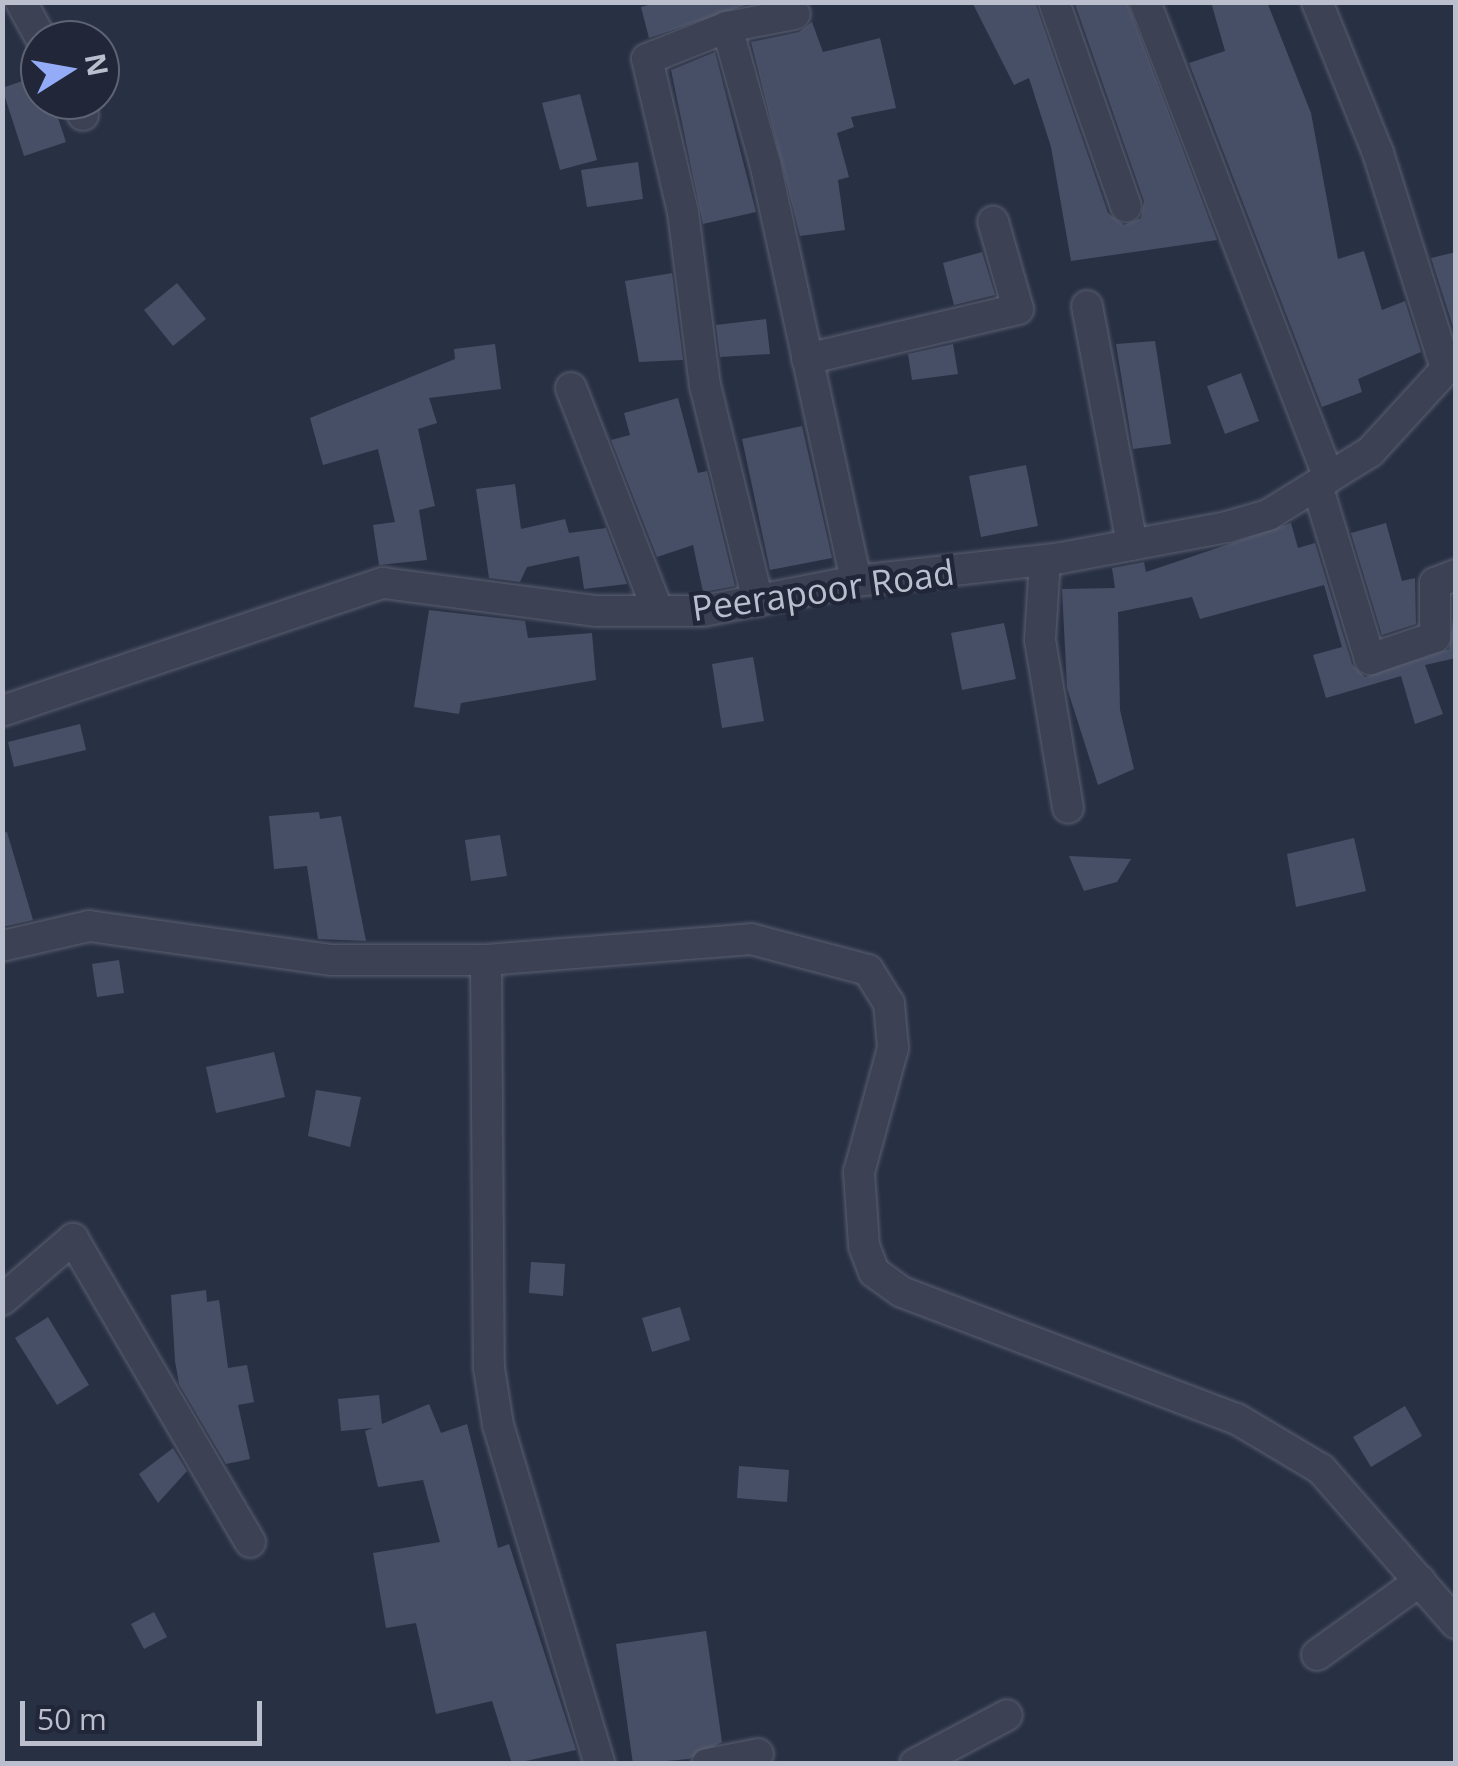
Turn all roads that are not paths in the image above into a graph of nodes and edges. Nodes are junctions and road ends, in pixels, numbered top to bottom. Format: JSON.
{"nodes":[{"id":1,"x":1054,"y":2,"type":"edge"},
{"id":2,"x":1145,"y":2,"type":"edge"},
{"id":3,"x":1317,"y":2,"type":"edge"},
{"id":4,"x":794,"y":14,"type":"dead end"},
{"id":5,"x":727,"y":27,"type":"junction"},
{"id":6,"x":1126,"y":207,"type":"dead end"},
{"id":7,"x":993,"y":221,"type":"dead end"},
{"id":8,"x":1087,"y":306,"type":"dead end"},
{"id":9,"x":807,"y":360,"type":"junction"},
{"id":10,"x":1450,"y":362,"type":"edge"},
{"id":11,"x":571,"y":388,"type":"dead end"},
{"id":12,"x":1323,"y":482,"type":"junction"},
{"id":13,"x":1132,"y":545,"type":"junction"},
{"id":14,"x":1046,"y":560,"type":"junction"},
{"id":15,"x":1456,"y":575,"type":"edge"},
{"id":16,"x":856,"y":581,"type":"junction"},
{"id":17,"x":758,"y":601,"type":"junction"},
{"id":18,"x":658,"y":611,"type":"junction"},
{"id":19,"x":2,"y":711,"type":"edge"},
{"id":20,"x":1068,"y":808,"type":"dead end"},
{"id":21,"x":2,"y":946,"type":"edge"},
{"id":22,"x":486,"y":960,"type":"junction"},
{"id":23,"x":2,"y":1300,"type":"edge"},
{"id":24,"x":250,"y":1542,"type":"dead end"},
{"id":25,"x":1420,"y":1581,"type":"junction"},
{"id":26,"x":1456,"y":1623,"type":"edge"},
{"id":27,"x":1317,"y":1654,"type":"dead end"},
{"id":28,"x":1007,"y":1715,"type":"dead end"},
{"id":29,"x":758,"y":1754,"type":"dead end"},
{"id":30,"x":600,"y":1764,"type":"edge"},
{"id":31,"x":707,"y":1764,"type":"edge"},
{"id":32,"x":915,"y":1764,"type":"edge"}],
"edges":[{"from":1,"to":6,"type":"street"},
{"from":2,"to":12,"type":"street"},
{"from":3,"to":10,"type":"street"},
{"from":4,"to":5,"type":"street"},
{"from":5,"to":9,"type":"street"},
{"from":5,"to":17,"type":"street"},
{"from":7,"to":9,"type":"street"},
{"from":8,"to":13,"type":"street"},
{"from":9,"to":16,"type":"street"},
{"from":10,"to":12,"type":"street","name":"Peerapoor Road"},
{"from":11,"to":18,"type":"street"},
{"from":12,"to":13,"type":"street","name":"Peerapoor Road"},
{"from":12,"to":15,"type":"street"},
{"from":13,"to":14,"type":"street","name":"Peerapoor Road"},
{"from":14,"to":16,"type":"street","name":"Peerapoor Road"},
{"from":14,"to":20,"type":"street"},
{"from":16,"to":17,"type":"street","name":"Peerapoor Road"},
{"from":17,"to":18,"type":"street","name":"Peerapoor Road"},
{"from":18,"to":19,"type":"street","name":"Peerapoor Road"},
{"from":21,"to":22,"type":"street"},
{"from":22,"to":25,"type":"street"},
{"from":22,"to":30,"type":"street"},
{"from":23,"to":24,"type":"street"},
{"from":25,"to":26,"type":"street"},
{"from":25,"to":27,"type":"street"},
{"from":28,"to":32,"type":"street"},
{"from":29,"to":31,"type":"street"}]}
